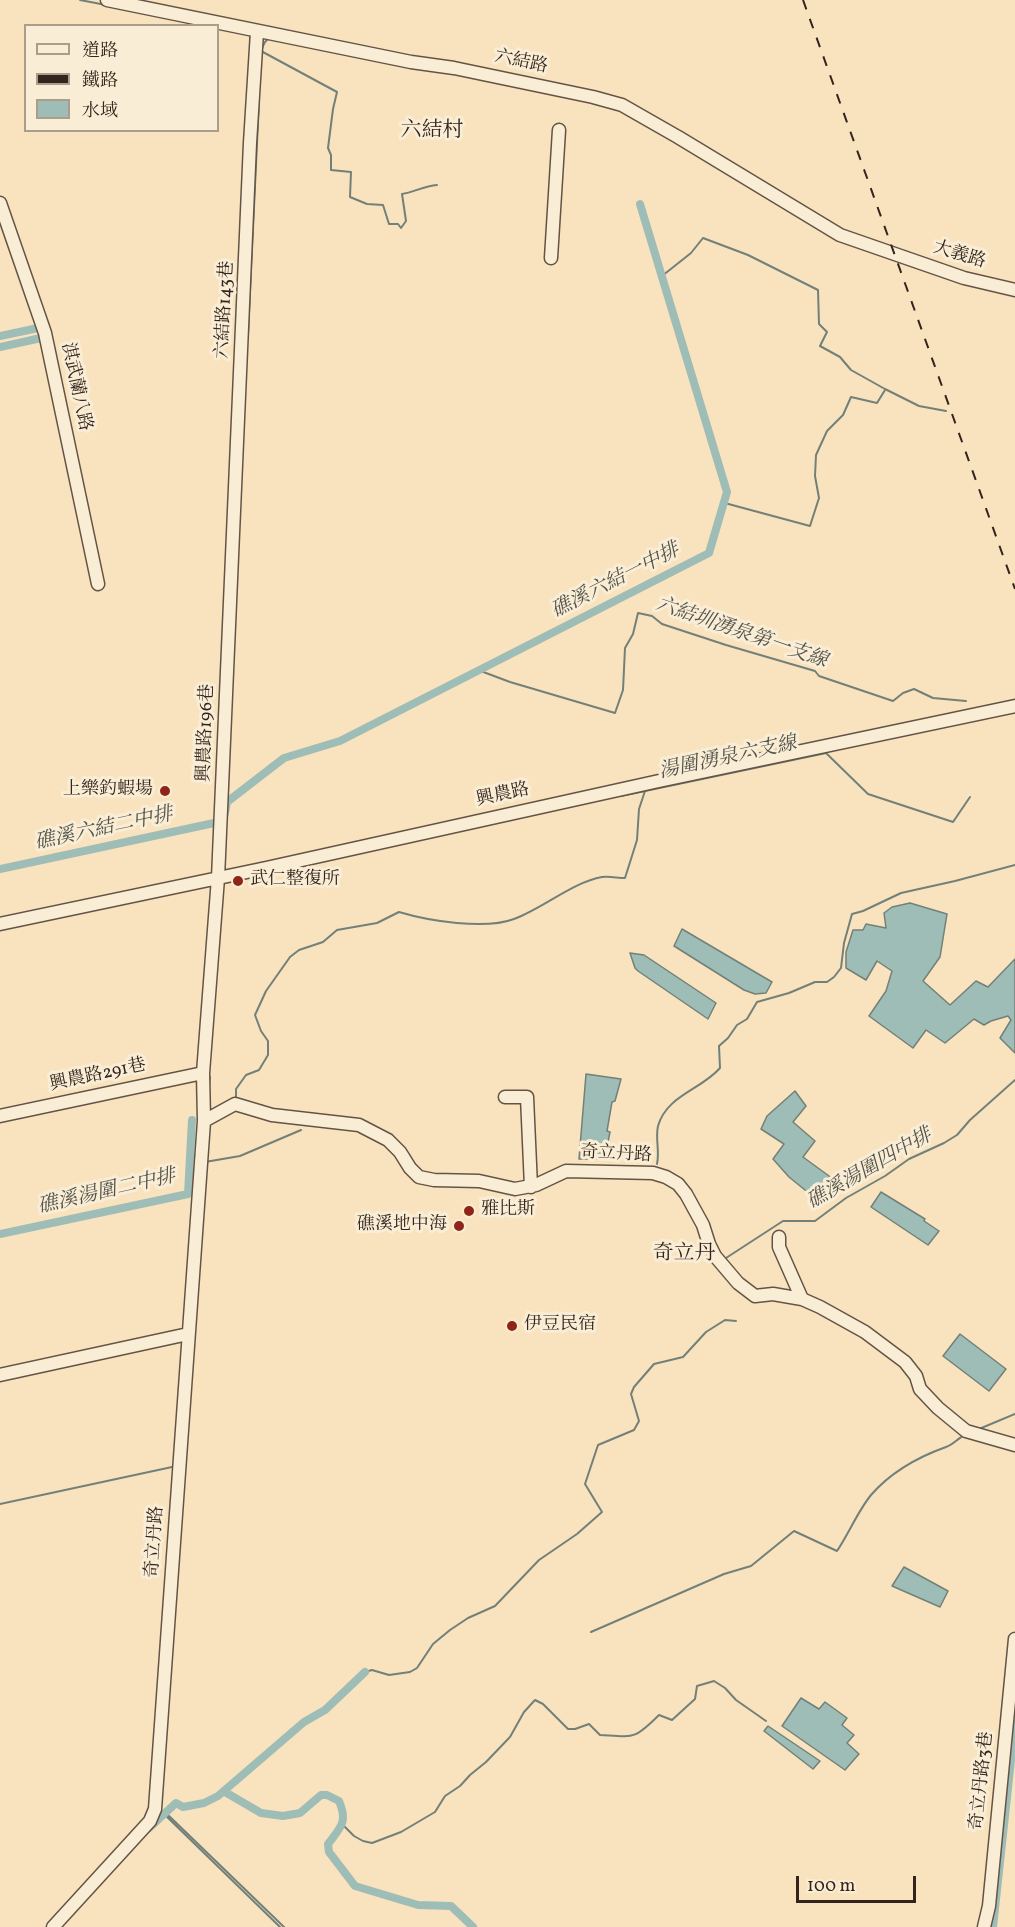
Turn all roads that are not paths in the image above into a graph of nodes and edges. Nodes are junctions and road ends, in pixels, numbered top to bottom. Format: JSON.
{"nodes":[{"id":1,"x":107,"y":0,"type":"edge"},
{"id":2,"x":257,"y":32,"type":"junction"},
{"id":3,"x":559,"y":130,"type":"dead end"},
{"id":4,"x":0,"y":203,"type":"edge"},
{"id":5,"x":894,"y":254,"type":"joint"},
{"id":6,"x":551,"y":258,"type":"dead end"},
{"id":7,"x":1015,"y":290,"type":"edge"},
{"id":8,"x":98,"y":584,"type":"dead end"},
{"id":9,"x":231,"y":590,"type":"joint"},
{"id":10,"x":1015,"y":706,"type":"edge"},
{"id":11,"x":218,"y":878,"type":"junction"},
{"id":12,"x":0,"y":924,"type":"edge"},
{"id":13,"x":203,"y":1073,"type":"junction"},
{"id":14,"x":505,"y":1097,"type":"dead end"},
{"id":15,"x":0,"y":1116,"type":"edge"},
{"id":16,"x":204,"y":1121,"type":"junction"},
{"id":17,"x":531,"y":1187,"type":"junction"},
{"id":18,"x":779,"y":1237,"type":"dead end"},
{"id":19,"x":802,"y":1299,"type":"junction"},
{"id":20,"x":188,"y":1334,"type":"junction"},
{"id":21,"x":0,"y":1375,"type":"edge"},
{"id":22,"x":1015,"y":1445,"type":"edge"},
{"id":23,"x":1015,"y":1639,"type":"edge"},
{"id":24,"x":53,"y":1927,"type":"edge"},
{"id":25,"x":984,"y":1927,"type":"edge"}],
"edges":[{"from":1,"to":2,"type":"street","name":"六結路"},
{"from":2,"to":5,"type":"street","name":"六結路"},
{"from":2,"to":9,"type":"street","name":"六結路143巷"},
{"from":3,"to":6,"type":"street"},
{"from":4,"to":8,"type":"street","name":"淇武蘭八路"},
{"from":5,"to":7,"type":"street","name":"大義路"},
{"from":9,"to":11,"type":"street","name":"興農路196巷"},
{"from":10,"to":11,"type":"street","name":"興農路"},
{"from":11,"to":12,"type":"street","name":"興農路"},
{"from":11,"to":13,"type":"street","name":"奇立丹路"},
{"from":13,"to":15,"type":"street","name":"興農路291巷"},
{"from":13,"to":16,"type":"street","name":"奇立丹路"},
{"from":14,"to":17,"type":"street"},
{"from":16,"to":17,"type":"street","name":"奇立丹路"},
{"from":16,"to":20,"type":"street","name":"奇立丹路"},
{"from":17,"to":19,"type":"street","name":"奇立丹路"},
{"from":18,"to":19,"type":"street"},
{"from":19,"to":22,"type":"street","name":"奇立丹路"},
{"from":20,"to":21,"type":"street"},
{"from":20,"to":24,"type":"street","name":"奇立丹路"},
{"from":23,"to":25,"type":"street","name":"奇立丹路3巷"}]}
